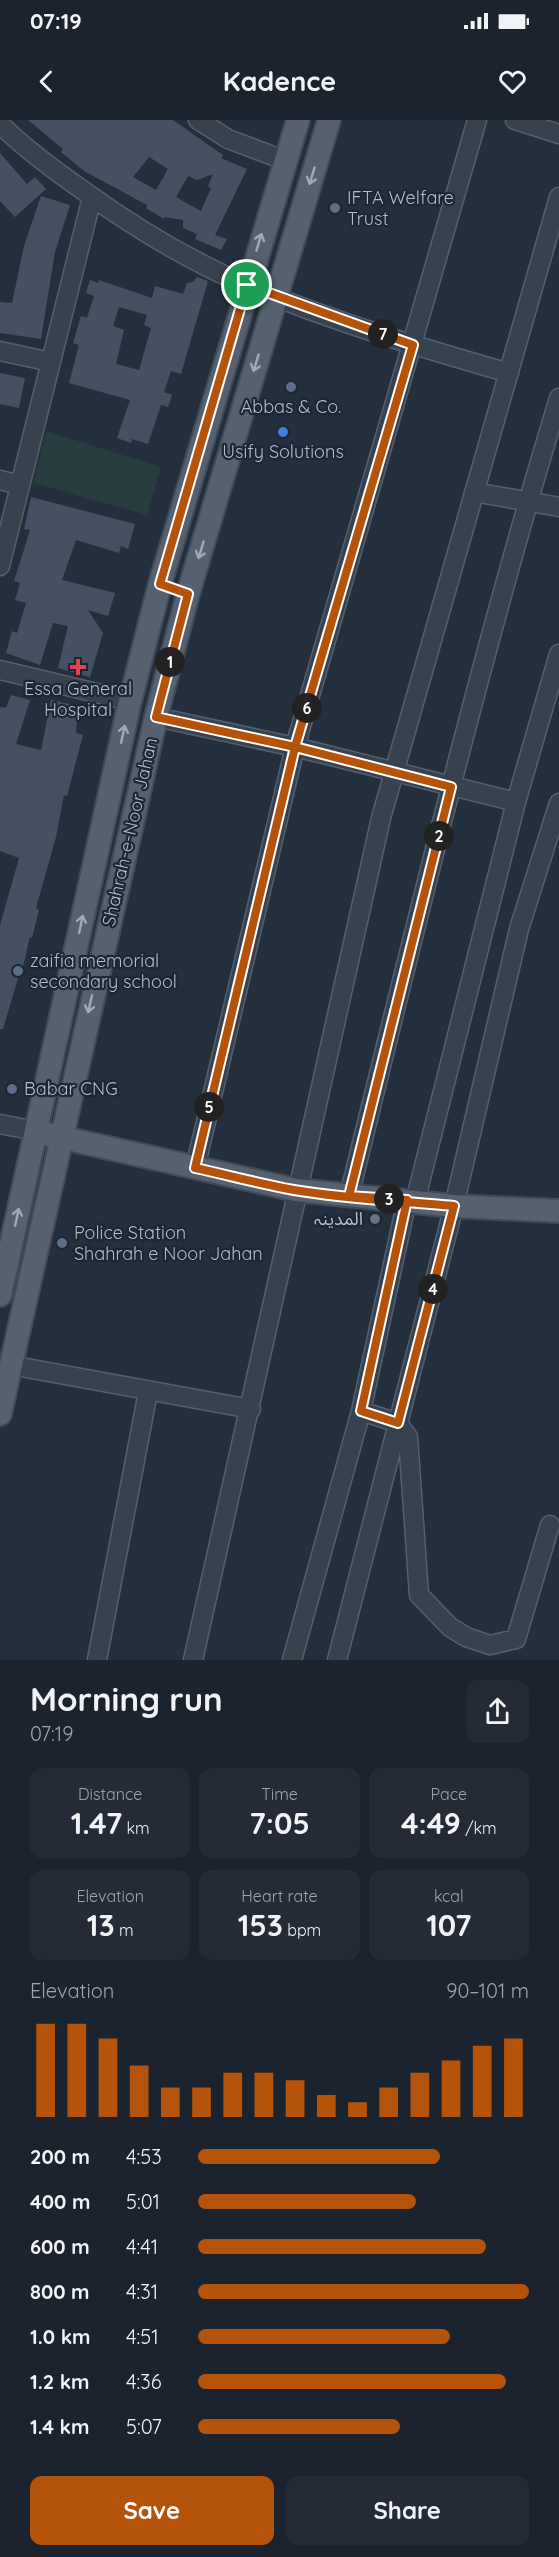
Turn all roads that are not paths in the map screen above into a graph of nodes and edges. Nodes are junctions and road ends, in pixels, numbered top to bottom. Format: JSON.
{"nodes":[{"id":1,"x":198,"y":120,"type":"edge"},
{"id":2,"x":298,"y":120,"type":"edge"},
{"id":3,"x":329,"y":120,"type":"edge"},
{"id":4,"x":477,"y":120,"type":"edge"},
{"id":5,"x":515,"y":120,"type":"edge"},
{"id":6,"x":0,"y":124,"type":"edge"},
{"id":7,"x":559,"y":134,"type":"edge"},
{"id":8,"x":284,"y":160,"type":"junction"},
{"id":9,"x":92,"y":197,"type":"junction"},
{"id":10,"x":559,"y":197,"type":"edge"},
{"id":11,"x":247,"y":285,"type":"junction"},
{"id":12,"x":276,"y":296,"type":"junction"},
{"id":13,"x":413,"y":345,"type":"junction"},
{"id":14,"x":0,"y":351,"type":"edge"},
{"id":15,"x":51,"y":362,"type":"junction"},
{"id":16,"x":508,"y":373,"type":"junction"},
{"id":17,"x":559,"y":398,"type":"edge"},
{"id":18,"x":0,"y":480,"type":"edge"},
{"id":19,"x":20,"y":485,"type":"junction"},
{"id":20,"x":474,"y":492,"type":"junction"},
{"id":21,"x":528,"y":501,"type":"junction"},
{"id":22,"x":559,"y":507,"type":"edge"},
{"id":23,"x":0,"y":566,"type":"edge"},
{"id":24,"x":160,"y":584,"type":"junction"},
{"id":25,"x":188,"y":594,"type":"junction"},
{"id":26,"x":559,"y":654,"type":"edge"},
{"id":27,"x":0,"y":670,"type":"edge"},
{"id":28,"x":130,"y":701,"type":"junction"},
{"id":29,"x":156,"y":717,"type":"junction"},
{"id":30,"x":295,"y":747,"type":"junction"},
{"id":31,"x":393,"y":773,"type":"junction"},
{"id":32,"x":451,"y":787,"type":"junction"},
{"id":33,"x":516,"y":802,"type":"junction"},
{"id":34,"x":559,"y":803,"type":"edge"},
{"id":35,"x":0,"y":1124,"type":"edge"},
{"id":36,"x":36,"y":1131,"type":"junction"},
{"id":37,"x":60,"y":1137,"type":"junction"},
{"id":38,"x":195,"y":1168,"type":"junction"},
{"id":39,"x":296,"y":1190,"type":"junction"},
{"id":40,"x":349,"y":1196,"type":"junction"},
{"id":41,"x":411,"y":1201,"type":"junction"},
{"id":42,"x":454,"y":1206,"type":"junction"},
{"id":43,"x":559,"y":1211,"type":"edge"},
{"id":44,"x":0,"y":1295,"type":"edge"},
{"id":45,"x":10,"y":1365,"type":"junction"},
{"id":46,"x":148,"y":1392,"type":"junction"},
{"id":47,"x":250,"y":1409,"type":"junction"},
{"id":48,"x":361,"y":1411,"type":"junction"},
{"id":49,"x":0,"y":1414,"type":"edge"},
{"id":50,"x":398,"y":1423,"type":"junction"},
{"id":51,"x":550,"y":1525,"type":"dead end"},
{"id":52,"x":97,"y":1660,"type":"edge"},
{"id":53,"x":193,"y":1660,"type":"edge"},
{"id":54,"x":292,"y":1660,"type":"edge"},
{"id":55,"x":337,"y":1660,"type":"edge"}],
"edges":[{"from":1,"to":8,"type":"street"},
{"from":2,"to":8,"type":"main road","name":"Shahrah-e-Noor Jahan"},
{"from":3,"to":12,"type":"main road","name":"Shahrah-e-Noor Jahan","one_way":true},
{"from":4,"to":13,"type":"street"},
{"from":5,"to":7,"type":"street"},
{"from":6,"to":9,"type":"street"},
{"from":11,"to":8,"type":"main road","name":"Shahrah-e-Noor Jahan","one_way":true},
{"from":9,"to":11,"type":"street"},
{"from":9,"to":15,"type":"street"},
{"from":10,"to":16,"type":"street"},
{"from":11,"to":12,"type":"street"},
{"from":11,"to":24,"type":"main road","name":"Shahrah-e-Noor Jahan"},
{"from":12,"to":13,"type":"street"},
{"from":12,"to":25,"type":"main road","name":"Shahrah-e-Noor Jahan","one_way":true},
{"from":13,"to":16,"type":"street"},
{"from":13,"to":30,"type":"street"},
{"from":14,"to":15,"type":"street"},
{"from":15,"to":19,"type":"street"},
{"from":16,"to":20,"type":"street"},
{"from":17,"to":21,"type":"street"},
{"from":18,"to":19,"type":"street"},
{"from":19,"to":23,"type":"street"},
{"from":20,"to":21,"type":"street"},
{"from":20,"to":31,"type":"street"},
{"from":21,"to":22,"type":"street"},
{"from":21,"to":32,"type":"street"},
{"from":24,"to":25,"type":"main road"},
{"from":24,"to":28,"type":"main road","name":"Shahrah-e-Noor Jahan"},
{"from":25,"to":29,"type":"main road","name":"Shahrah-e-Noor Jahan"},
{"from":26,"to":33,"type":"street"},
{"from":27,"to":28,"type":"street"},
{"from":36,"to":28,"type":"main road","name":"Shahrah-e-Noor Jahan","one_way":true},
{"from":29,"to":30,"type":"street"},
{"from":29,"to":37,"type":"main road","name":"Shahrah-e-Noor Jahan","one_way":true},
{"from":30,"to":31,"type":"street"},
{"from":30,"to":38,"type":"street"},
{"from":31,"to":32,"type":"street"},
{"from":31,"to":39,"type":"street"},
{"from":32,"to":33,"type":"street"},
{"from":32,"to":40,"type":"street"},
{"from":33,"to":41,"type":"street"},
{"from":34,"to":42,"type":"street"},
{"from":35,"to":36,"type":"street"},
{"from":36,"to":37,"type":"main road"},
{"from":44,"to":36,"type":"main road","name":"Shahrah-e-Noor Jahan","one_way":true},
{"from":37,"to":38,"type":"main road"},
{"from":37,"to":45,"type":"main road","name":"Shahrah-e-Noor Jahan"},
{"from":38,"to":39,"type":"main road"},
{"from":39,"to":40,"type":"main road"},
{"from":39,"to":47,"type":"street"},
{"from":40,"to":41,"type":"main road"},
{"from":41,"to":42,"type":"main road"},
{"from":41,"to":48,"type":"street"},
{"from":42,"to":43,"type":"main road"},
{"from":42,"to":50,"type":"street"},
{"from":45,"to":46,"type":"street"},
{"from":45,"to":49,"type":"main road","name":"Shahrah-e-Noor Jahan"},
{"from":46,"to":47,"type":"street"},
{"from":46,"to":52,"type":"street"},
{"from":47,"to":53,"type":"street"},
{"from":48,"to":50,"type":"street"},
{"from":48,"to":54,"type":"street"},
{"from":50,"to":51,"type":"street"},
{"from":50,"to":55,"type":"street"}]}
